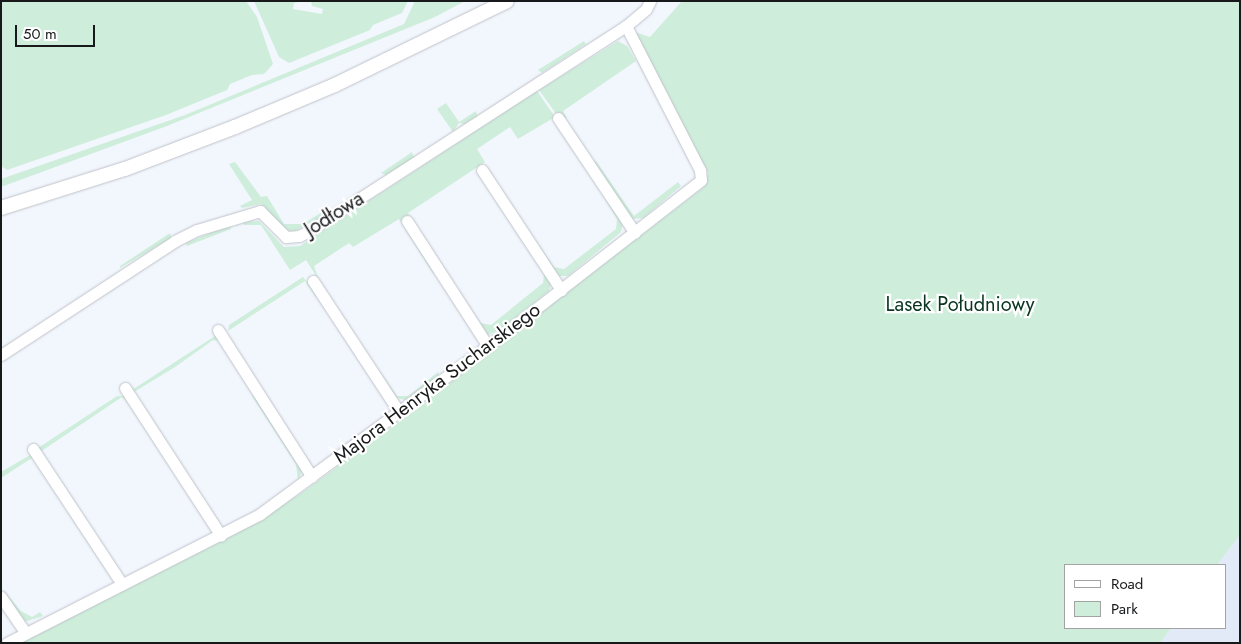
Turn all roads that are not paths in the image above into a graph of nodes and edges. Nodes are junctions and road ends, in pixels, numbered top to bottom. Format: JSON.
{"nodes":[{"id":1,"x":507,"y":1,"type":"edge"},
{"id":2,"x":640,"y":1,"type":"edge"},
{"id":3,"x":650,"y":1,"type":"edge"},
{"id":4,"x":636,"y":17,"type":"junction"},
{"id":5,"x":626,"y":26,"type":"junction"},
{"id":6,"x":558,"y":118,"type":"dead end"},
{"id":7,"x":482,"y":170,"type":"dead end"},
{"id":8,"x":1,"y":208,"type":"edge"},
{"id":9,"x":407,"y":220,"type":"dead end"},
{"id":10,"x":634,"y":233,"type":"junction"},
{"id":11,"x":313,"y":281,"type":"dead end"},
{"id":12,"x":561,"y":290,"type":"junction"},
{"id":13,"x":218,"y":330,"type":"dead end"},
{"id":14,"x":488,"y":346,"type":"junction"},
{"id":15,"x":1,"y":354,"type":"edge"},
{"id":16,"x":125,"y":388,"type":"dead end"},
{"id":17,"x":400,"y":412,"type":"junction"},
{"id":18,"x":33,"y":449,"type":"dead end"},
{"id":19,"x":312,"y":477,"type":"junction"},
{"id":20,"x":221,"y":536,"type":"junction"},
{"id":21,"x":122,"y":584,"type":"junction"},
{"id":22,"x":1,"y":597,"type":"edge"},
{"id":23,"x":25,"y":632,"type":"junction"},
{"id":24,"x":7,"y":643,"type":"edge"}],
"edges":[{"from":1,"to":8,"type":"main road"},
{"from":2,"to":4,"type":"street"},
{"from":3,"to":4,"type":"street","name":"Jodłowa"},
{"from":4,"to":5,"type":"street","name":"Jodłowa"},
{"from":5,"to":10,"type":"street","name":"Majora Henryka Sucharskiego"},
{"from":5,"to":15,"type":"street","name":"Jodłowa"},
{"from":6,"to":10,"type":"street"},
{"from":7,"to":12,"type":"street"},
{"from":9,"to":14,"type":"street"},
{"from":10,"to":12,"type":"street","name":"Majora Henryka Sucharskiego"},
{"from":11,"to":17,"type":"street"},
{"from":12,"to":14,"type":"street","name":"Majora Henryka Sucharskiego"},
{"from":13,"to":19,"type":"street"},
{"from":14,"to":17,"type":"street","name":"Majora Henryka Sucharskiego"},
{"from":16,"to":20,"type":"street"},
{"from":17,"to":19,"type":"street","name":"Majora Henryka Sucharskiego"},
{"from":18,"to":21,"type":"street"},
{"from":19,"to":20,"type":"street","name":"Majora Henryka Sucharskiego"},
{"from":20,"to":21,"type":"street","name":"Majora Henryka Sucharskiego"},
{"from":21,"to":23,"type":"street","name":"Majora Henryka Sucharskiego"},
{"from":22,"to":23,"type":"street"},
{"from":23,"to":24,"type":"street","name":"Majora Henryka Sucharskiego"}]}
